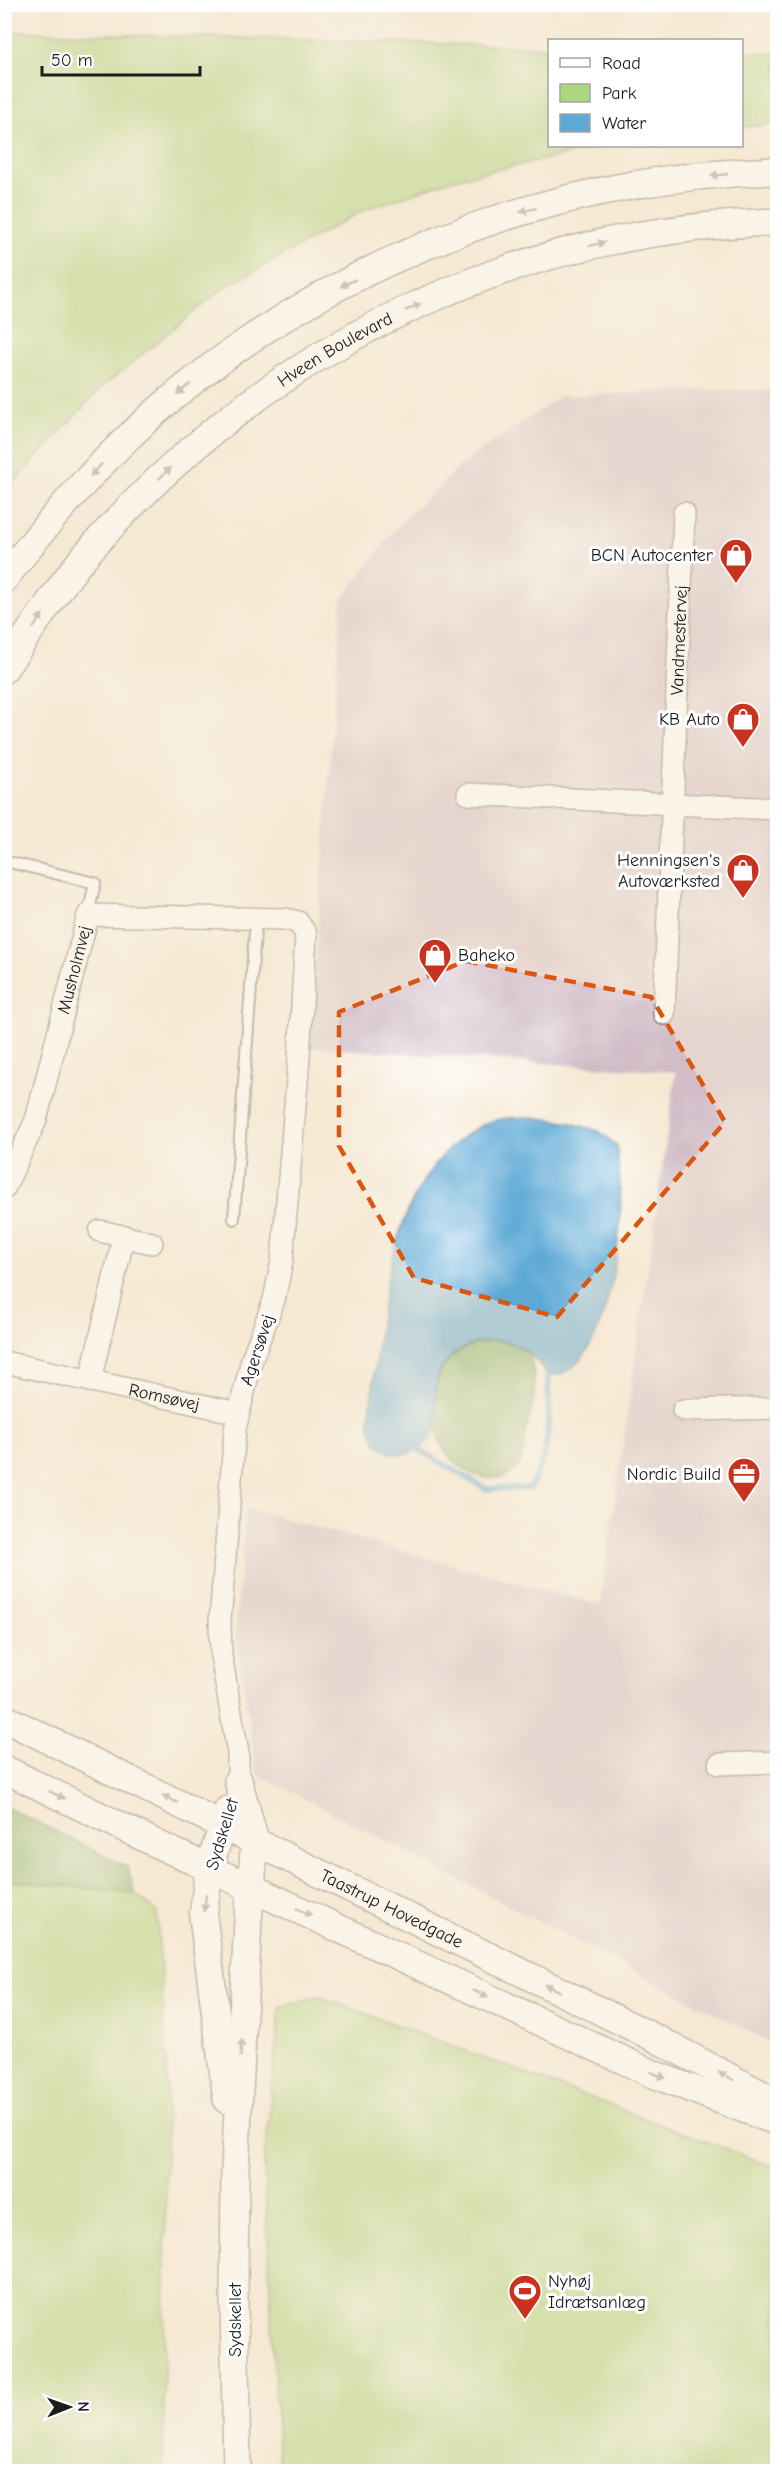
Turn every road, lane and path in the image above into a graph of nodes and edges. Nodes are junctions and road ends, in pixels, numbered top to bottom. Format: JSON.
{"nodes":[{"id":1,"x":777,"y":171,"type":"edge"},
{"id":2,"x":777,"y":222,"type":"edge"},
{"id":3,"x":684,"y":513,"type":"dead end"},
{"id":4,"x":4,"y":579,"type":"edge"},
{"id":5,"x":4,"y":669,"type":"edge"},
{"id":6,"x":468,"y":794,"type":"dead end"},
{"id":7,"x":672,"y":804,"type":"junction"},
{"id":8,"x":777,"y":809,"type":"edge"},
{"id":9,"x":13,"y":863,"type":"dead end"},
{"id":10,"x":88,"y":915,"type":"junction"},
{"id":11,"x":256,"y":918,"type":"junction"},
{"id":12,"x":298,"y":922,"type":"joint"},
{"id":13,"x":664,"y":1014,"type":"dead end"},
{"id":14,"x":4,"y":1189,"type":"edge"},
{"id":15,"x":234,"y":1219,"type":"dead end"},
{"id":16,"x":100,"y":1231,"type":"dead end"},
{"id":17,"x":124,"y":1236,"type":"junction"},
{"id":18,"x":152,"y":1243,"type":"dead end"},
{"id":19,"x":4,"y":1362,"type":"edge"},
{"id":20,"x":90,"y":1380,"type":"junction"},
{"id":21,"x":777,"y":1408,"type":"edge"},
{"id":22,"x":683,"y":1410,"type":"dead end"},
{"id":23,"x":238,"y":1413,"type":"junction"},
{"id":24,"x":4,"y":1718,"type":"edge"},
{"id":25,"x":777,"y":1762,"type":"edge"},
{"id":26,"x":719,"y":1764,"type":"dead end"},
{"id":27,"x":4,"y":1769,"type":"edge"},
{"id":28,"x":238,"y":1780,"type":"junction"},
{"id":29,"x":222,"y":1826,"type":"junction"},
{"id":30,"x":255,"y":1841,"type":"junction"},
{"id":31,"x":209,"y":1868,"type":"junction"},
{"id":32,"x":250,"y":1887,"type":"junction"},
{"id":33,"x":777,"y":2103,"type":"edge"},
{"id":34,"x":777,"y":2122,"type":"edge"},
{"id":35,"x":236,"y":2169,"type":"junction"},
{"id":36,"x":237,"y":2472,"type":"edge"}],
"edges":[{"from":1,"to":4,"type":"street","one_way":true},
{"from":5,"to":2,"type":"street","name":"Hveen Boulevard","one_way":true},
{"from":3,"to":7,"type":"street","name":"Vandmestervej"},
{"from":6,"to":7,"type":"street"},
{"from":7,"to":8,"type":"street"},
{"from":7,"to":13,"type":"street","name":"Vandmestervej"},
{"from":9,"to":10,"type":"lane"},
{"from":10,"to":11,"type":"street","name":"Musholmvej"},
{"from":10,"to":14,"type":"street","name":"Musholmvej"},
{"from":11,"to":12,"type":"street","name":"Musholmvej"},
{"from":11,"to":15,"type":"lane"},
{"from":12,"to":23,"type":"street","name":"Agersøvej"},
{"from":16,"to":17,"type":"street"},
{"from":17,"to":18,"type":"street"},
{"from":17,"to":20,"type":"street"},
{"from":19,"to":20,"type":"street","name":"Romsøvej"},
{"from":20,"to":23,"type":"street","name":"Romsøvej"},
{"from":21,"to":22,"type":"street"},
{"from":23,"to":28,"type":"street","name":"Agersøvej"},
{"from":29,"to":24,"type":"street","name":"Taastrup Hovedgade","one_way":true},
{"from":25,"to":26,"type":"street"},
{"from":27,"to":31,"type":"street","one_way":true},
{"from":28,"to":29,"type":"street","name":"Sydskellet"},
{"from":28,"to":30,"type":"street","name":"Sydskellet"},
{"from":29,"to":30,"type":"street","name":"Taastrup Hovedgade"},
{"from":29,"to":31,"type":"street","name":"Sydskellet"},
{"from":30,"to":32,"type":"street","name":"Sydskellet"},
{"from":33,"to":30,"type":"street","name":"Taastrup Hovedgade","one_way":true},
{"from":31,"to":32,"type":"street"},
{"from":31,"to":35,"type":"street","name":"Sydskellet","one_way":true},
{"from":32,"to":34,"type":"street","one_way":true},
{"from":35,"to":32,"type":"street","name":"Sydskellet","one_way":true},
{"from":35,"to":36,"type":"street","name":"Sydskellet"}]}
